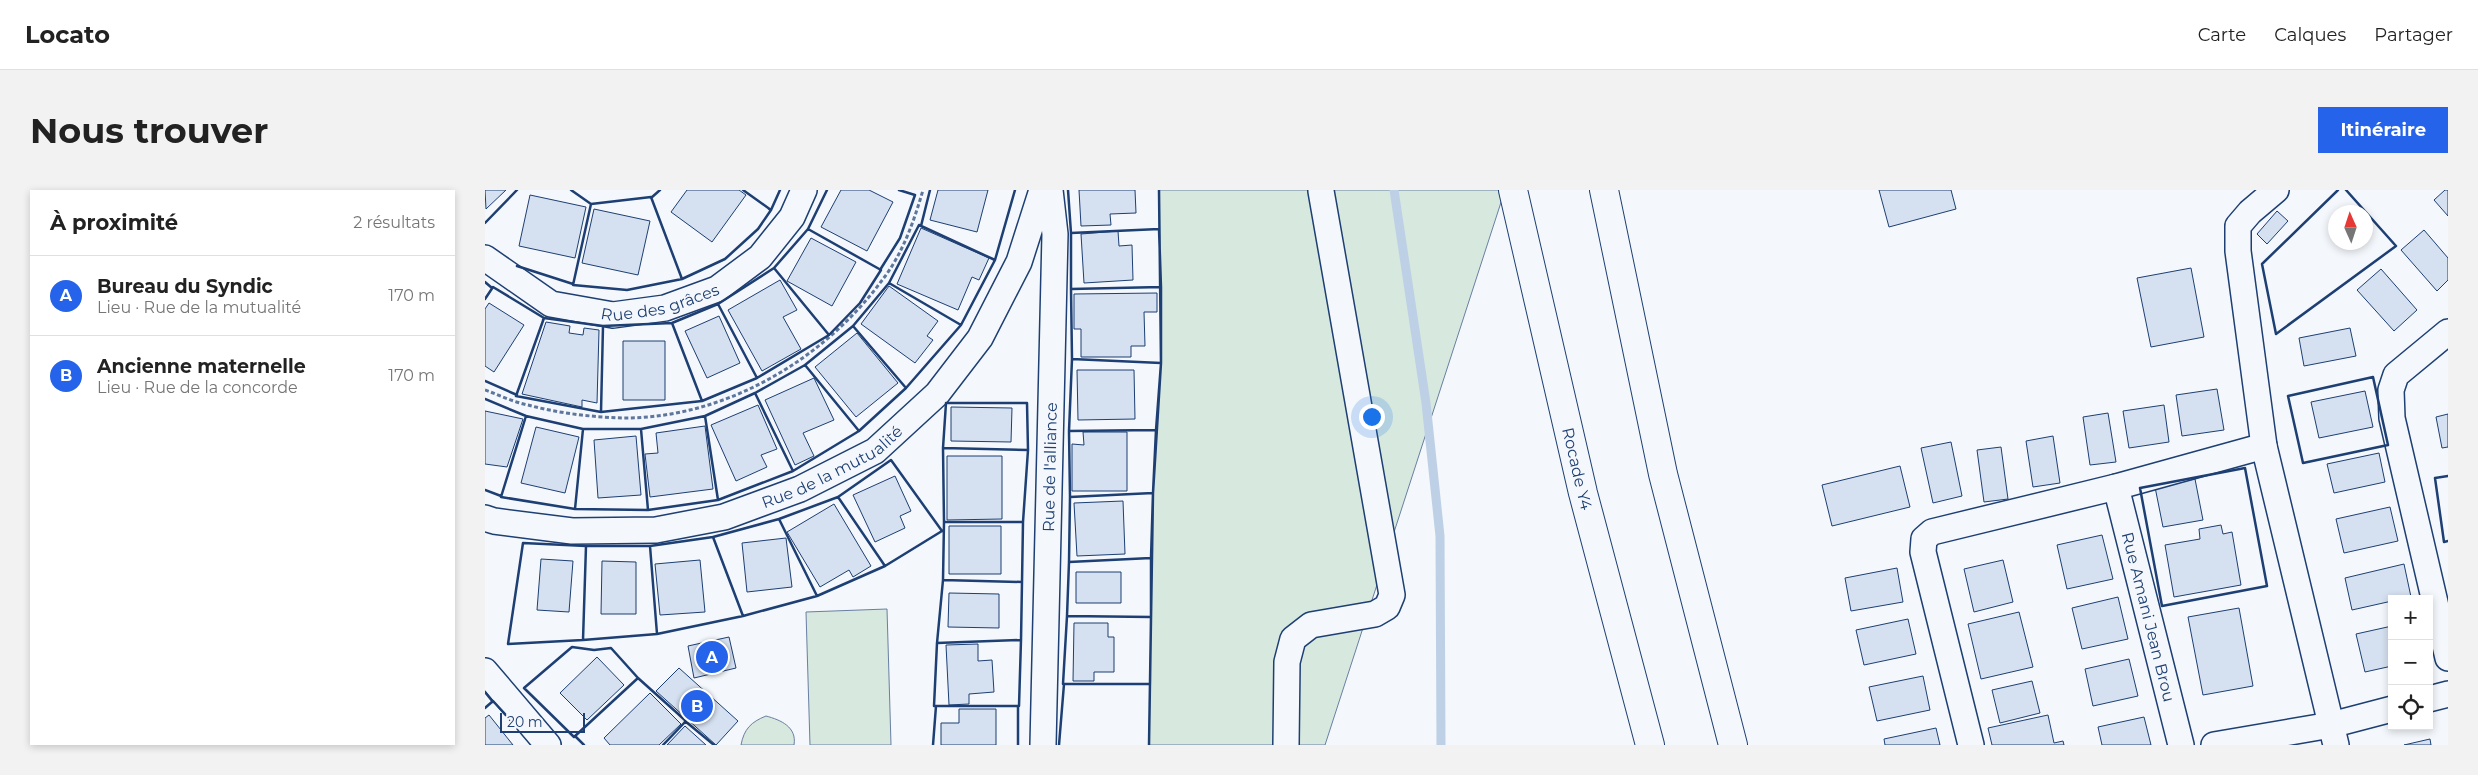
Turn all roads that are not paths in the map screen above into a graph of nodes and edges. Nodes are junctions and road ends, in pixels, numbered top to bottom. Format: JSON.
{"nodes":[{"id":1,"x":804,"y":190,"type":"edge"},
{"id":2,"x":1042,"y":190,"type":"edge"},
{"id":3,"x":1050,"y":190,"type":"edge"},
{"id":4,"x":1513,"y":190,"type":"edge"},
{"id":5,"x":1604,"y":190,"type":"edge"},
{"id":6,"x":2276,"y":190,"type":"edge"},
{"id":7,"x":1321,"y":191,"type":"dead end"},
{"id":8,"x":485,"y":258,"type":"edge"},
{"id":9,"x":2448,"y":332,"type":"edge"},
{"id":10,"x":2265,"y":446,"type":"junction"},
{"id":11,"x":2116,"y":487,"type":"junction"},
{"id":12,"x":485,"y":518,"type":"edge"},
{"id":13,"x":2448,"y":658,"type":"edge"},
{"id":14,"x":485,"y":671,"type":"edge"},
{"id":15,"x":2448,"y":694,"type":"edge"},
{"id":16,"x":2433,"y":698,"type":"edge"},
{"id":17,"x":2388,"y":711,"type":"edge"},
{"id":18,"x":2333,"y":735,"type":"edge"},
{"id":19,"x":548,"y":745,"type":"edge"},
{"id":20,"x":1043,"y":745,"type":"edge"},
{"id":21,"x":1286,"y":745,"type":"edge"},
{"id":22,"x":1650,"y":745,"type":"edge"},
{"id":23,"x":1733,"y":745,"type":"edge"},
{"id":24,"x":1971,"y":745,"type":"edge"},
{"id":25,"x":2181,"y":745,"type":"edge"},
{"id":26,"x":2214,"y":745,"type":"edge"}],
"edges":[{"from":1,"to":8,"type":"street","name":"Rue des grâces"},
{"from":2,"to":12,"type":"street","name":"Rue de la mutualité"},
{"from":3,"to":20,"type":"street","name":"Rue de l'alliance"},
{"from":4,"to":22,"type":"highway","name":"Rocade Y4"},
{"from":5,"to":23,"type":"highway"},
{"from":6,"to":10,"type":"street"},
{"from":7,"to":21,"type":"street"},
{"from":9,"to":13,"type":"street"},
{"from":10,"to":11,"type":"street"},
{"from":10,"to":18,"type":"street"},
{"from":11,"to":24,"type":"street"},
{"from":11,"to":25,"type":"street","name":"Rue Amani Jean Brou"},
{"from":14,"to":19,"type":"street"},
{"from":15,"to":16,"type":"street"},
{"from":17,"to":18,"type":"street"},
{"from":18,"to":26,"type":"street"}]}
